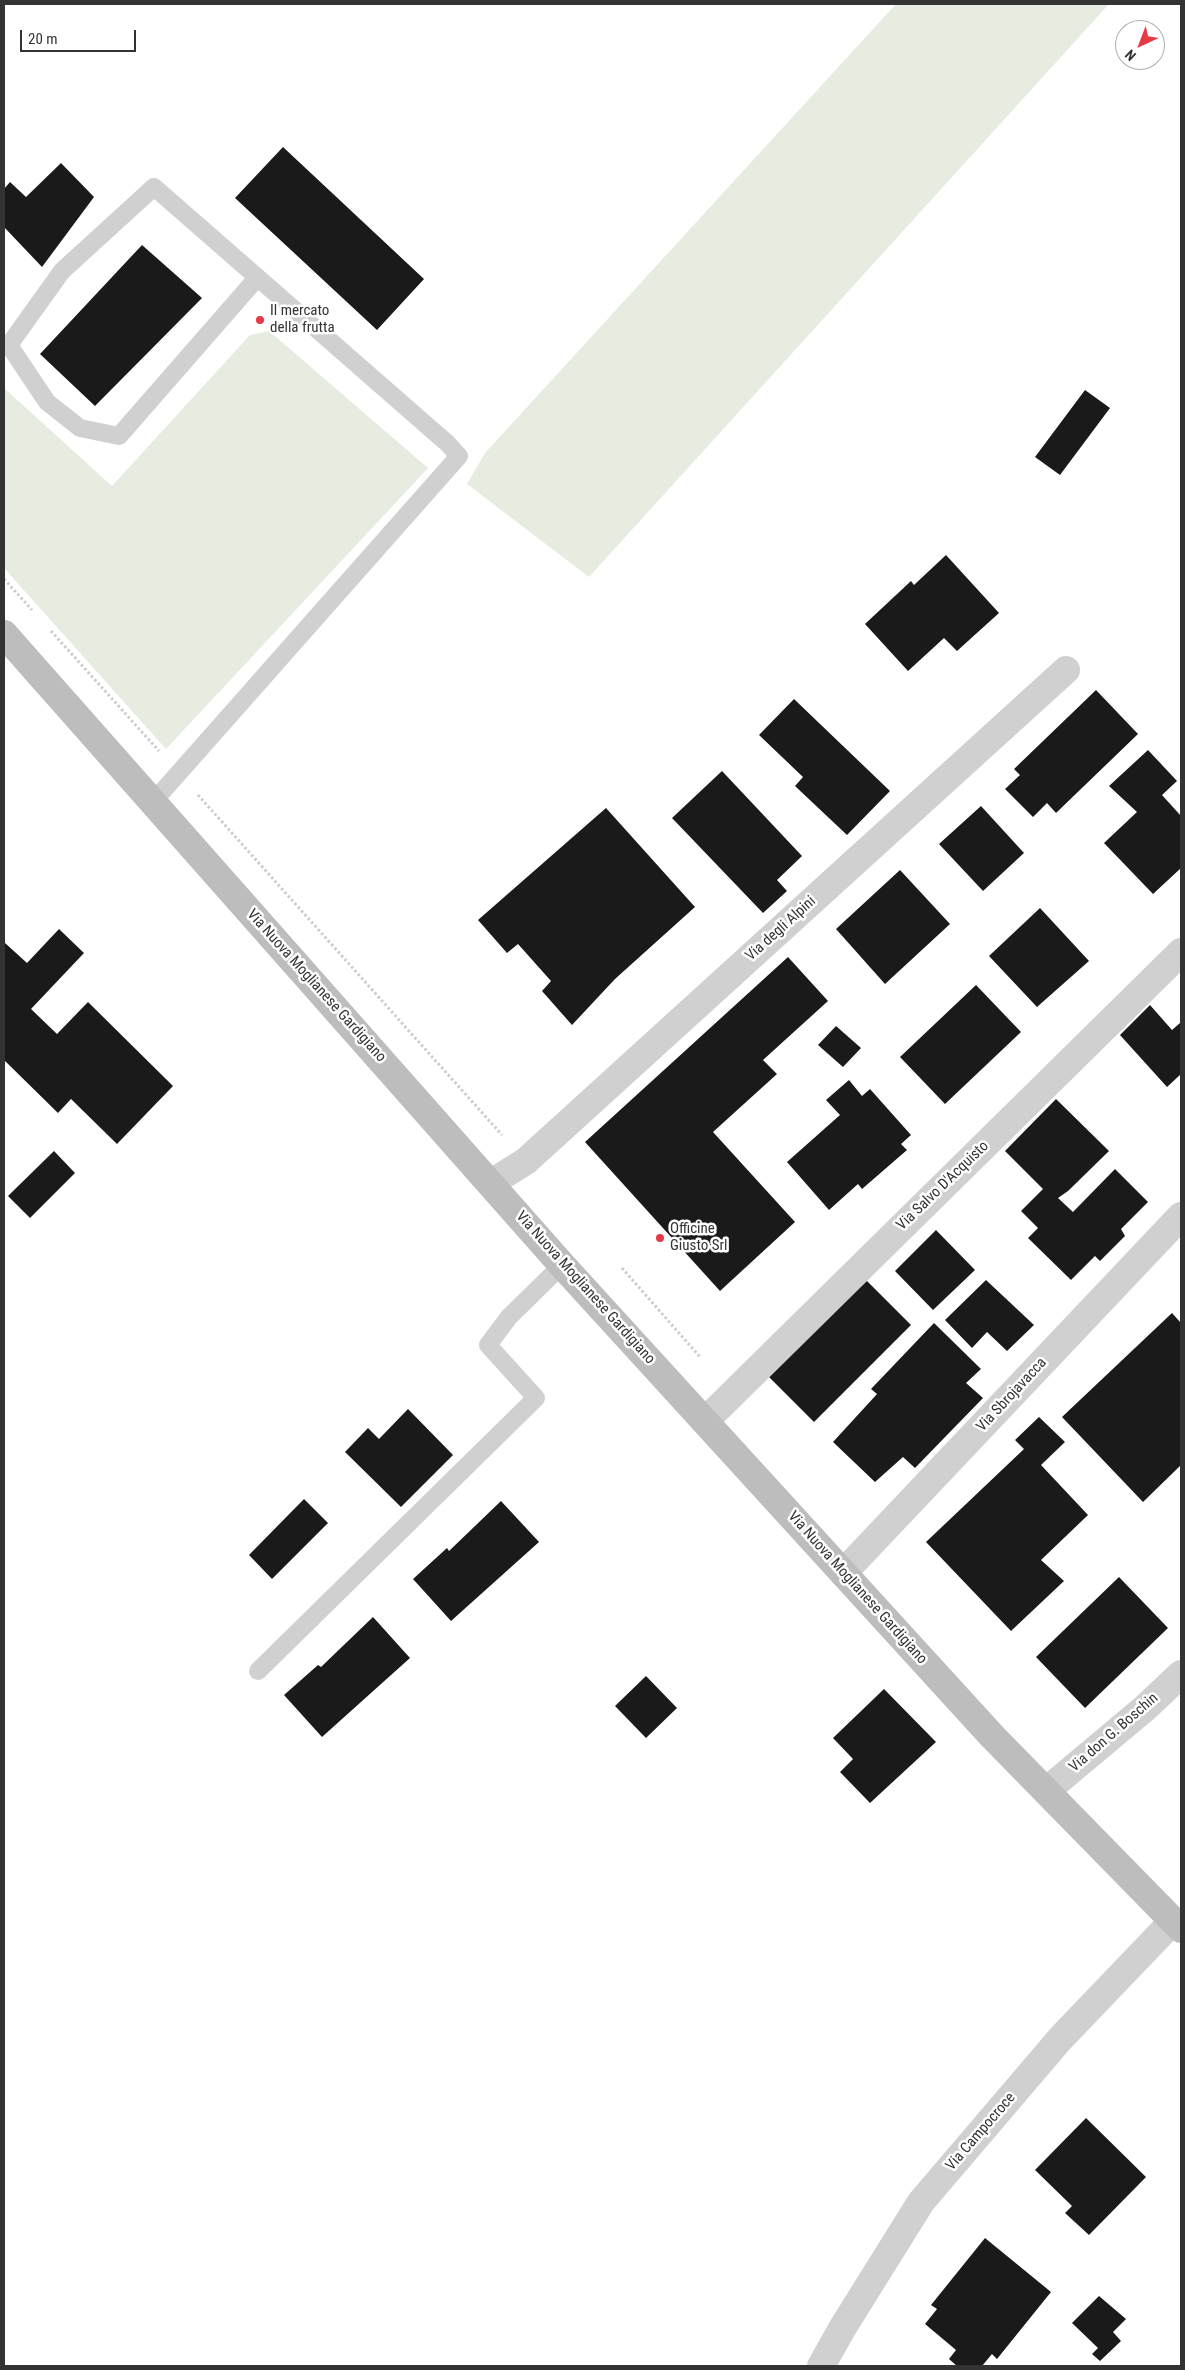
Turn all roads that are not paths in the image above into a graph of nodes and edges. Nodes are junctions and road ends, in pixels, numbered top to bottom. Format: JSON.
{"nodes":[{"id":1,"x":257,"y":278,"type":"junction"},
{"id":2,"x":4,"y":634,"type":"edge"},
{"id":3,"x":1066,"y":670,"type":"dead end"},
{"id":4,"x":153,"y":802,"type":"junction"},
{"id":5,"x":1181,"y":952,"type":"edge"},
{"id":6,"x":491,"y":1183,"type":"junction"},
{"id":7,"x":1181,"y":1216,"type":"edge"},
{"id":8,"x":562,"y":1265,"type":"junction"},
{"id":9,"x":705,"y":1421,"type":"junction"},
{"id":10,"x":843,"y":1573,"type":"junction"},
{"id":11,"x":258,"y":1672,"type":"dead end"},
{"id":12,"x":1181,"y":1674,"type":"edge"},
{"id":13,"x":1046,"y":1791,"type":"junction"},
{"id":14,"x":1177,"y":1925,"type":"edge"},
{"id":15,"x":821,"y":2366,"type":"edge"}],
"edges":[{"from":1,"to":1,"type":"lane"},
{"from":1,"to":4,"type":"lane"},
{"from":2,"to":4,"type":"main road","name":"Via Nuova Moglianese Gardigiano"},
{"from":3,"to":6,"type":"street","name":"Via degli Alpini"},
{"from":4,"to":6,"type":"main road","name":"Via Nuova Moglianese Gardigiano"},
{"from":5,"to":9,"type":"street","name":"Via Salvo D'Acquisto"},
{"from":6,"to":8,"type":"main road","name":"Via Nuova Moglianese Gardigiano"},
{"from":7,"to":10,"type":"street","name":"Via Sbrojavacca"},
{"from":8,"to":9,"type":"main road","name":"Via Nuova Moglianese Gardigiano"},
{"from":8,"to":11,"type":"lane"},
{"from":9,"to":10,"type":"main road","name":"Via Nuova Moglianese Gardigiano"},
{"from":10,"to":13,"type":"main road","name":"Via Nuova Moglianese Gardigiano"},
{"from":12,"to":13,"type":"street","name":"Via don G. Boschin"},
{"from":13,"to":14,"type":"main road","name":"Via Nuova Moglianese Gardigiano"},
{"from":14,"to":15,"type":"street","name":"Via Campocroce"}]}
